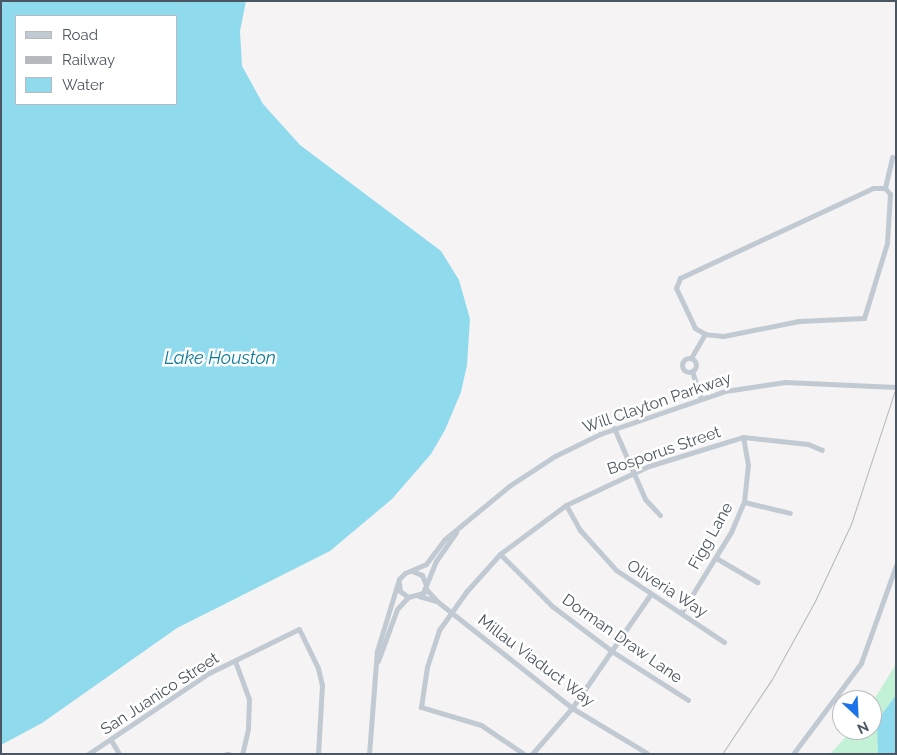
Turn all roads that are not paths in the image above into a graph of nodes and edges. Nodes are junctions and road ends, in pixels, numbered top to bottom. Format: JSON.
{"nodes":[{"id":1,"x":892,"y":157,"type":"dead end"},
{"id":2,"x":885,"y":188,"type":"junction"},
{"id":3,"x":705,"y":334,"type":"junction"},
{"id":4,"x":691,"y":358,"type":"junction"},
{"id":5,"x":692,"y":371,"type":"junction"},
{"id":6,"x":896,"y":387,"type":"edge"},
{"id":7,"x":701,"y":398,"type":"junction"},
{"id":8,"x":614,"y":428,"type":"junction"},
{"id":9,"x":743,"y":437,"type":"junction"},
{"id":10,"x":822,"y":450,"type":"dead end"},
{"id":11,"x":632,"y":472,"type":"junction"},
{"id":12,"x":744,"y":502,"type":"junction"},
{"id":13,"x":566,"y":505,"type":"junction"},
{"id":14,"x":790,"y":512,"type":"dead end"},
{"id":15,"x":660,"y":515,"type":"dead end"},
{"id":16,"x":456,"y":532,"type":"junction"},
{"id":17,"x":500,"y":554,"type":"junction"},
{"id":18,"x":716,"y":558,"type":"junction"},
{"id":19,"x":896,"y":565,"type":"edge"},
{"id":20,"x":412,"y":570,"type":"junction"},
{"id":21,"x":757,"y":582,"type":"dead end"},
{"id":22,"x":893,"y":582,"type":"edge"},
{"id":23,"x":398,"y":583,"type":"junction"},
{"id":24,"x":426,"y":587,"type":"junction"},
{"id":25,"x":650,"y":595,"type":"junction"},
{"id":26,"x":419,"y":596,"type":"junction"},
{"id":27,"x":408,"y":597,"type":"junction"},
{"id":28,"x":438,"y":602,"type":"junction"},
{"id":29,"x":450,"y":611,"type":"junction"},
{"id":30,"x":681,"y":613,"type":"junction"},
{"id":31,"x":724,"y":642,"type":"dead end"},
{"id":32,"x":613,"y":652,"type":"junction"},
{"id":33,"x":235,"y":661,"type":"junction"},
{"id":34,"x":377,"y":664,"type":"junction"},
{"id":35,"x":688,"y":700,"type":"dead end"},
{"id":36,"x":572,"y":708,"type":"junction"},
{"id":37,"x":111,"y":740,"type":"junction"},
{"id":38,"x":647,"y":753,"type":"edge"},
{"id":39,"x":88,"y":754,"type":"edge"},
{"id":40,"x":119,"y":754,"type":"edge"},
{"id":41,"x":242,"y":754,"type":"edge"},
{"id":42,"x":318,"y":754,"type":"edge"},
{"id":43,"x":369,"y":754,"type":"edge"},
{"id":44,"x":524,"y":754,"type":"edge"},
{"id":45,"x":532,"y":754,"type":"edge"},
{"id":46,"x":793,"y":754,"type":"edge"}],
"edges":[{"from":1,"to":2,"type":"street"},
{"from":2,"to":3,"type":"street"},
{"from":2,"to":3,"type":"street"},
{"from":3,"to":4,"type":"street"},
{"from":4,"to":5,"type":"street"},
{"from":4,"to":5,"type":"street"},
{"from":5,"to":7,"type":"street"},
{"from":6,"to":7,"type":"street","name":"Will Clayton Parkway"},
{"from":7,"to":8,"type":"street","name":"Will Clayton Parkway"},
{"from":8,"to":11,"type":"street"},
{"from":8,"to":16,"type":"street","name":"Will Clayton Parkway"},
{"from":9,"to":10,"type":"street","name":"Bosporus Street"},
{"from":9,"to":11,"type":"street","name":"Bosporus Street"},
{"from":9,"to":12,"type":"street","name":"Figg Lane"},
{"from":11,"to":13,"type":"street","name":"Bosporus Street"},
{"from":11,"to":15,"type":"street"},
{"from":12,"to":14,"type":"street"},
{"from":12,"to":18,"type":"street","name":"Figg Lane"},
{"from":13,"to":17,"type":"street","name":"Bosporus Street"},
{"from":13,"to":25,"type":"street","name":"Oliveria Way"},
{"from":16,"to":20,"type":"street","name":"Will Clayton Parkway"},
{"from":16,"to":24,"type":"street","name":"Will Clayton Parkway"},
{"from":17,"to":29,"type":"street","name":"Bosporus Street"},
{"from":17,"to":32,"type":"street","name":"Dorman Draw Lane"},
{"from":18,"to":21,"type":"street"},
{"from":18,"to":30,"type":"street","name":"Figg Lane"},
{"from":19,"to":22,"type":"street"},
{"from":20,"to":23,"type":"street"},
{"from":20,"to":24,"type":"street"},
{"from":22,"to":46,"type":"street"},
{"from":23,"to":27,"type":"street"},
{"from":23,"to":34,"type":"street"},
{"from":24,"to":26,"type":"street"},
{"from":24,"to":28,"type":"street","name":"Millau Viaduct Way"},
{"from":25,"to":30,"type":"street","name":"Oliveria Way"},
{"from":25,"to":32,"type":"street"},
{"from":26,"to":27,"type":"street"},
{"from":26,"to":28,"type":"street","name":"Millau Viaduct Way"},
{"from":27,"to":34,"type":"street"},
{"from":28,"to":29,"type":"street","name":"Millau Viaduct Way"},
{"from":29,"to":36,"type":"street","name":"Millau Viaduct Way"},
{"from":29,"to":44,"type":"street","name":"Bosporus Street"},
{"from":30,"to":31,"type":"street","name":"Oliveria Way"},
{"from":32,"to":35,"type":"street","name":"Dorman Draw Lane"},
{"from":32,"to":36,"type":"street"},
{"from":33,"to":37,"type":"street","name":"San Juanico Street"},
{"from":33,"to":41,"type":"street"},
{"from":33,"to":42,"type":"street","name":"San Juanico Street"},
{"from":34,"to":43,"type":"street"},
{"from":36,"to":38,"type":"street","name":"Millau Viaduct Way"},
{"from":36,"to":45,"type":"street"},
{"from":37,"to":39,"type":"street","name":"San Juanico Street"},
{"from":37,"to":40,"type":"street"}]}
